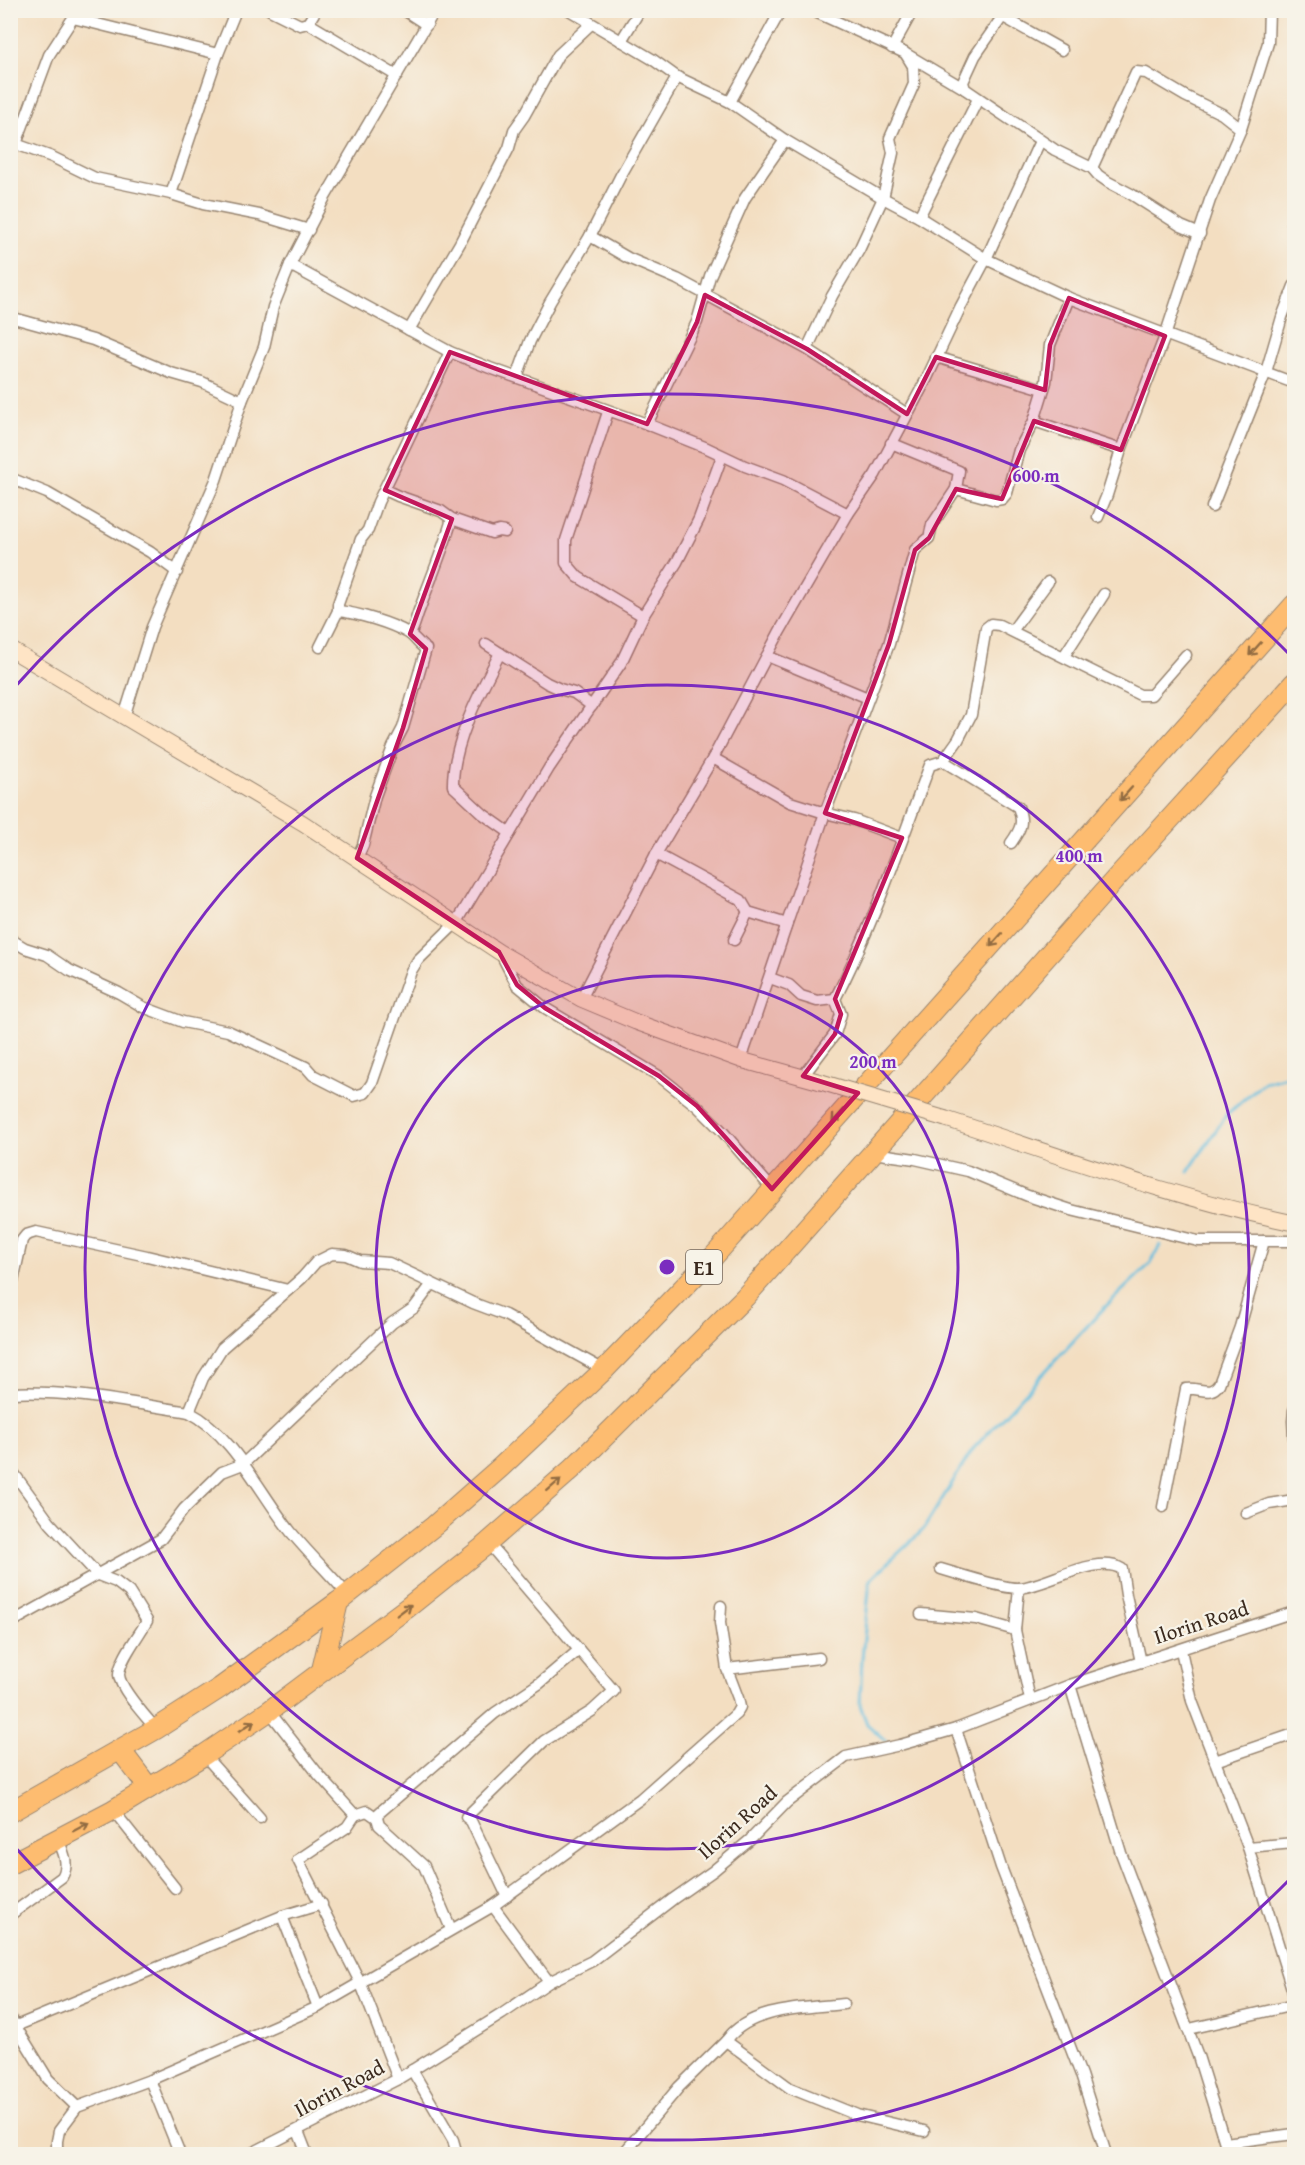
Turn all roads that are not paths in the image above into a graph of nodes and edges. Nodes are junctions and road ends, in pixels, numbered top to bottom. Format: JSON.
{"nodes":[{"id":1,"x":236,"y":10,"type":"edge"},
{"id":2,"x":270,"y":10,"type":"edge"},
{"id":3,"x":316,"y":10,"type":"edge"},
{"id":4,"x":404,"y":10,"type":"edge"},
{"id":5,"x":435,"y":10,"type":"edge"},
{"id":6,"x":569,"y":10,"type":"edge"},
{"id":7,"x":640,"y":10,"type":"edge"},
{"id":8,"x":781,"y":10,"type":"edge"},
{"id":9,"x":811,"y":10,"type":"edge"},
{"id":10,"x":913,"y":10,"type":"edge"},
{"id":11,"x":991,"y":10,"type":"edge"},
{"id":12,"x":1269,"y":10,"type":"edge"},
{"id":13,"x":1005,"y":14,"type":"edge"},
{"id":14,"x":308,"y":22,"type":"junction"},
{"id":15,"x":591,"y":24,"type":"junction"},
{"id":16,"x":427,"y":25,"type":"junction"},
{"id":17,"x":621,"y":41,"type":"junction"},
{"id":18,"x":892,"y":48,"type":"junction"},
{"id":19,"x":1062,"y":50,"type":"dead end"},
{"id":20,"x":905,"y":53,"type":"junction"},
{"id":21,"x":218,"y":54,"type":"junction"},
{"id":22,"x":397,"y":75,"type":"junction"},
{"id":23,"x":677,"y":77,"type":"junction"},
{"id":24,"x":965,"y":89,"type":"junction"},
{"id":25,"x":978,"y":99,"type":"junction"},
{"id":26,"x":730,"y":102,"type":"junction"},
{"id":27,"x":1241,"y":129,"type":"junction"},
{"id":28,"x":785,"y":140,"type":"junction"},
{"id":29,"x":1040,"y":141,"type":"junction"},
{"id":30,"x":13,"y":143,"type":"edge"},
{"id":31,"x":1092,"y":168,"type":"junction"},
{"id":32,"x":171,"y":194,"type":"junction"},
{"id":33,"x":883,"y":198,"type":"junction"},
{"id":34,"x":1294,"y":216,"type":"edge"},
{"id":35,"x":920,"y":217,"type":"junction"},
{"id":36,"x":309,"y":230,"type":"junction"},
{"id":37,"x":1200,"y":234,"type":"junction"},
{"id":38,"x":590,"y":236,"type":"junction"},
{"id":39,"x":1294,"y":236,"type":"edge"},
{"id":40,"x":986,"y":259,"type":"junction"},
{"id":41,"x":290,"y":265,"type":"junction"},
{"id":42,"x":1294,"y":286,"type":"edge"},
{"id":43,"x":705,"y":295,"type":"junction"},
{"id":44,"x":1069,"y":298,"type":"junction"},
{"id":45,"x":10,"y":317,"type":"edge"},
{"id":46,"x":409,"y":330,"type":"junction"},
{"id":47,"x":1165,"y":336,"type":"junction"},
{"id":48,"x":807,"y":349,"type":"junction"},
{"id":49,"x":450,"y":352,"type":"junction"},
{"id":50,"x":936,"y":357,"type":"junction"},
{"id":51,"x":1266,"y":372,"type":"junction"},
{"id":52,"x":517,"y":377,"type":"junction"},
{"id":53,"x":1294,"y":383,"type":"edge"},
{"id":54,"x":1043,"y":390,"type":"junction"},
{"id":55,"x":242,"y":401,"type":"junction"},
{"id":56,"x":608,"y":412,"type":"junction"},
{"id":57,"x":907,"y":414,"type":"junction"},
{"id":58,"x":1034,"y":420,"type":"junction"},
{"id":59,"x":647,"y":424,"type":"junction"},
{"id":60,"x":891,"y":443,"type":"junction"},
{"id":61,"x":1121,"y":450,"type":"junction"},
{"id":62,"x":722,"y":456,"type":"junction"},
{"id":63,"x":10,"y":478,"type":"edge"},
{"id":64,"x":956,"y":489,"type":"junction"},
{"id":65,"x":385,"y":490,"type":"junction"},
{"id":66,"x":1212,"y":507,"type":"dead end"},
{"id":67,"x":848,"y":514,"type":"junction"},
{"id":68,"x":1098,"y":517,"type":"dead end"},
{"id":69,"x":452,"y":519,"type":"junction"},
{"id":70,"x":505,"y":532,"type":"dead end"},
{"id":71,"x":177,"y":572,"type":"junction"},
{"id":72,"x":1048,"y":582,"type":"dead end"},
{"id":73,"x":1104,"y":594,"type":"dead end"},
{"id":74,"x":1294,"y":605,"type":"edge"},
{"id":75,"x":338,"y":610,"type":"junction"},
{"id":76,"x":643,"y":615,"type":"junction"},
{"id":77,"x":1012,"y":631,"type":"junction"},
{"id":78,"x":410,"y":634,"type":"junction"},
{"id":79,"x":486,"y":644,"type":"dead end"},
{"id":80,"x":320,"y":647,"type":"dead end"},
{"id":81,"x":10,"y":650,"type":"edge"},
{"id":82,"x":500,"y":653,"type":"junction"},
{"id":83,"x":1186,"y":655,"type":"dead end"},
{"id":84,"x":768,"y":656,"type":"junction"},
{"id":85,"x":1064,"y":657,"type":"junction"},
{"id":86,"x":1294,"y":683,"type":"edge"},
{"id":87,"x":868,"y":698,"type":"junction"},
{"id":88,"x":592,"y":706,"type":"junction"},
{"id":89,"x":124,"y":717,"type":"junction"},
{"id":90,"x":712,"y":758,"type":"junction"},
{"id":91,"x":943,"y":761,"type":"junction"},
{"id":92,"x":825,"y":813,"type":"junction"},
{"id":93,"x":510,"y":833,"type":"junction"},
{"id":94,"x":902,"y":838,"type":"junction"},
{"id":95,"x":1011,"y":843,"type":"dead end"},
{"id":96,"x":656,"y":854,"type":"junction"},
{"id":97,"x":357,"y":858,"type":"junction"},
{"id":98,"x":748,"y":912,"type":"junction"},
{"id":99,"x":457,"y":922,"type":"junction"},
{"id":100,"x":785,"y":928,"type":"junction"},
{"id":101,"x":10,"y":939,"type":"edge"},
{"id":102,"x":734,"y":940,"type":"dead end"},
{"id":103,"x":500,"y":952,"type":"junction"},
{"id":104,"x":770,"y":978,"type":"junction"},
{"id":105,"x":581,"y":999,"type":"junction"},
{"id":106,"x":835,"y":999,"type":"junction"},
{"id":107,"x":741,"y":1060,"type":"junction"},
{"id":108,"x":803,"y":1076,"type":"junction"},
{"id":109,"x":873,"y":1153,"type":"junction"},
{"id":110,"x":772,"y":1189,"type":"junction"},
{"id":111,"x":1294,"y":1223,"type":"edge"},
{"id":112,"x":1264,"y":1241,"type":"junction"},
{"id":113,"x":1294,"y":1241,"type":"edge"},
{"id":114,"x":432,"y":1284,"type":"junction"},
{"id":115,"x":288,"y":1290,"type":"junction"},
{"id":116,"x":10,"y":1294,"type":"edge"},
{"id":117,"x":604,"y":1370,"type":"junction"},
{"id":118,"x":10,"y":1393,"type":"edge"},
{"id":119,"x":1294,"y":1410,"type":"edge"},
{"id":120,"x":189,"y":1412,"type":"junction"},
{"id":121,"x":1294,"y":1438,"type":"edge"},
{"id":122,"x":243,"y":1464,"type":"junction"},
{"id":123,"x":10,"y":1468,"type":"edge"},
{"id":124,"x":1294,"y":1500,"type":"edge"},
{"id":125,"x":1163,"y":1507,"type":"dead end"},
{"id":126,"x":1246,"y":1513,"type":"dead end"},
{"id":127,"x":488,"y":1543,"type":"junction"},
{"id":128,"x":941,"y":1569,"type":"dead end"},
{"id":129,"x":98,"y":1575,"type":"junction"},
{"id":130,"x":1019,"y":1588,"type":"junction"},
{"id":131,"x":343,"y":1598,"type":"junction"},
{"id":132,"x":721,"y":1606,"type":"dead end"},
{"id":133,"x":1294,"y":1612,"type":"edge"},
{"id":134,"x":921,"y":1614,"type":"dead end"},
{"id":135,"x":10,"y":1623,"type":"edge"},
{"id":136,"x":1015,"y":1630,"type":"junction"},
{"id":137,"x":579,"y":1650,"type":"junction"},
{"id":138,"x":1181,"y":1650,"type":"junction"},
{"id":139,"x":819,"y":1658,"type":"dead end"},
{"id":140,"x":1141,"y":1662,"type":"junction"},
{"id":141,"x":727,"y":1669,"type":"junction"},
{"id":142,"x":322,"y":1670,"type":"junction"},
{"id":143,"x":1070,"y":1685,"type":"junction"},
{"id":144,"x":1030,"y":1700,"type":"junction"},
{"id":145,"x":269,"y":1711,"type":"junction"},
{"id":146,"x":156,"y":1729,"type":"junction"},
{"id":147,"x":956,"y":1729,"type":"junction"},
{"id":148,"x":1294,"y":1734,"type":"edge"},
{"id":149,"x":121,"y":1751,"type":"junction"},
{"id":150,"x":204,"y":1755,"type":"junction"},
{"id":151,"x":1215,"y":1761,"type":"junction"},
{"id":152,"x":149,"y":1788,"type":"junction"},
{"id":153,"x":113,"y":1810,"type":"junction"},
{"id":154,"x":10,"y":1812,"type":"edge"},
{"id":155,"x":355,"y":1815,"type":"junction"},
{"id":156,"x":260,"y":1818,"type":"dead end"},
{"id":157,"x":377,"y":1818,"type":"junction"},
{"id":158,"x":58,"y":1839,"type":"junction"},
{"id":159,"x":1294,"y":1843,"type":"edge"},
{"id":160,"x":1248,"y":1847,"type":"junction"},
{"id":161,"x":10,"y":1864,"type":"edge"},
{"id":162,"x":175,"y":1888,"type":"dead end"},
{"id":163,"x":507,"y":1896,"type":"junction"},
{"id":164,"x":322,"y":1904,"type":"junction"},
{"id":165,"x":493,"y":1906,"type":"junction"},
{"id":166,"x":10,"y":1915,"type":"edge"},
{"id":167,"x":282,"y":1916,"type":"junction"},
{"id":168,"x":451,"y":1929,"type":"junction"},
{"id":169,"x":549,"y":1982,"type":"junction"},
{"id":170,"x":361,"y":1984,"type":"junction"},
{"id":171,"x":1294,"y":1995,"type":"edge"},
{"id":172,"x":844,"y":2004,"type":"dead end"},
{"id":173,"x":1294,"y":2005,"type":"edge"},
{"id":174,"x":318,"y":2007,"type":"junction"},
{"id":175,"x":13,"y":2021,"type":"edge"},
{"id":176,"x":1189,"y":2029,"type":"junction"},
{"id":177,"x":726,"y":2041,"type":"junction"},
{"id":178,"x":412,"y":2070,"type":"junction"},
{"id":179,"x":398,"y":2079,"type":"junction"},
{"id":180,"x":150,"y":2080,"type":"junction"},
{"id":181,"x":77,"y":2107,"type":"junction"},
{"id":182,"x":298,"y":2131,"type":"junction"},
{"id":183,"x":924,"y":2131,"type":"dead end"},
{"id":184,"x":1294,"y":2134,"type":"edge"},
{"id":185,"x":1225,"y":2142,"type":"junction"},
{"id":186,"x":57,"y":2152,"type":"edge"},
{"id":187,"x":180,"y":2154,"type":"edge"},
{"id":188,"x":250,"y":2154,"type":"edge"},
{"id":189,"x":307,"y":2154,"type":"edge"},
{"id":190,"x":457,"y":2154,"type":"edge"},
{"id":191,"x":623,"y":2154,"type":"edge"},
{"id":192,"x":1106,"y":2154,"type":"edge"},
{"id":193,"x":1224,"y":2154,"type":"edge"}],
"edges":[{"from":1,"to":21,"type":"street"},
{"from":2,"to":14,"type":"street"},
{"from":3,"to":14,"type":"street"},
{"from":4,"to":16,"type":"street"},
{"from":5,"to":16,"type":"street"},
{"from":6,"to":15,"type":"street"},
{"from":7,"to":17,"type":"street"},
{"from":8,"to":26,"type":"street"},
{"from":9,"to":18,"type":"street"},
{"from":10,"to":18,"type":"street"},
{"from":11,"to":13,"type":"street"},
{"from":12,"to":27,"type":"street"},
{"from":13,"to":19,"type":"street"},
{"from":13,"to":24,"type":"street"},
{"from":14,"to":22,"type":"street"},
{"from":15,"to":17,"type":"street"},
{"from":15,"to":46,"type":"street"},
{"from":16,"to":22,"type":"street"},
{"from":17,"to":23,"type":"street"},
{"from":18,"to":20,"type":"street"},
{"from":20,"to":24,"type":"street"},
{"from":20,"to":33,"type":"street"},
{"from":21,"to":30,"type":"street"},
{"from":21,"to":32,"type":"street"},
{"from":22,"to":36,"type":"street"},
{"from":23,"to":26,"type":"street"},
{"from":23,"to":38,"type":"street"},
{"from":24,"to":25,"type":"street"},
{"from":25,"to":29,"type":"street"},
{"from":25,"to":35,"type":"street"},
{"from":26,"to":28,"type":"street"},
{"from":27,"to":31,"type":"street"},
{"from":27,"to":37,"type":"street"},
{"from":28,"to":33,"type":"street"},
{"from":28,"to":43,"type":"street"},
{"from":29,"to":31,"type":"street"},
{"from":29,"to":40,"type":"street"},
{"from":30,"to":32,"type":"street"},
{"from":31,"to":37,"type":"street"},
{"from":32,"to":36,"type":"street"},
{"from":33,"to":35,"type":"street"},
{"from":33,"to":48,"type":"street"},
{"from":34,"to":39,"type":"street"},
{"from":35,"to":40,"type":"street"},
{"from":36,"to":41,"type":"street"},
{"from":37,"to":47,"type":"street"},
{"from":38,"to":43,"type":"street"},
{"from":38,"to":52,"type":"street"},
{"from":40,"to":44,"type":"street"},
{"from":40,"to":50,"type":"street"},
{"from":41,"to":46,"type":"street"},
{"from":41,"to":55,"type":"street"},
{"from":42,"to":51,"type":"street"},
{"from":43,"to":48,"type":"street"},
{"from":43,"to":59,"type":"street"},
{"from":44,"to":47,"type":"street"},
{"from":44,"to":54,"type":"street"},
{"from":45,"to":55,"type":"street"},
{"from":46,"to":49,"type":"street"},
{"from":47,"to":51,"type":"street"},
{"from":47,"to":61,"type":"street"},
{"from":48,"to":57,"type":"street"},
{"from":49,"to":52,"type":"street"},
{"from":49,"to":65,"type":"street"},
{"from":50,"to":54,"type":"street"},
{"from":50,"to":57,"type":"street"},
{"from":51,"to":53,"type":"street"},
{"from":51,"to":66,"type":"street"},
{"from":52,"to":56,"type":"street"},
{"from":54,"to":58,"type":"street"},
{"from":55,"to":71,"type":"street"},
{"from":56,"to":59,"type":"street"},
{"from":56,"to":76,"type":"street"},
{"from":57,"to":60,"type":"street"},
{"from":58,"to":61,"type":"street"},
{"from":58,"to":64,"type":"street"},
{"from":59,"to":62,"type":"street"},
{"from":60,"to":64,"type":"street"},
{"from":60,"to":67,"type":"street"},
{"from":61,"to":68,"type":"street"},
{"from":62,"to":67,"type":"street"},
{"from":62,"to":76,"type":"street"},
{"from":63,"to":71,"type":"street"},
{"from":64,"to":87,"type":"street"},
{"from":65,"to":69,"type":"street"},
{"from":65,"to":75,"type":"street"},
{"from":67,"to":84,"type":"street"},
{"from":69,"to":70,"type":"street"},
{"from":69,"to":78,"type":"street"},
{"from":71,"to":89,"type":"street"},
{"from":72,"to":77,"type":"street"},
{"from":73,"to":85,"type":"street"},
{"from":74,"to":110,"type":"highway","number":"E1","one_way":true},
{"from":75,"to":78,"type":"street"},
{"from":75,"to":80,"type":"street"},
{"from":76,"to":88,"type":"street"},
{"from":77,"to":85,"type":"street"},
{"from":77,"to":91,"type":"street"},
{"from":78,"to":97,"type":"street"},
{"from":79,"to":82,"type":"street"},
{"from":81,"to":89,"type":"main road"},
{"from":82,"to":88,"type":"street"},
{"from":82,"to":93,"type":"street"},
{"from":83,"to":85,"type":"street"},
{"from":84,"to":87,"type":"street"},
{"from":84,"to":90,"type":"street"},
{"from":86,"to":109,"type":"highway","number":"E1"},
{"from":87,"to":92,"type":"street"},
{"from":88,"to":93,"type":"street"},
{"from":89,"to":97,"type":"main road"},
{"from":90,"to":92,"type":"street"},
{"from":90,"to":96,"type":"street"},
{"from":91,"to":94,"type":"street"},
{"from":91,"to":95,"type":"street"},
{"from":92,"to":94,"type":"street"},
{"from":92,"to":100,"type":"street"},
{"from":93,"to":99,"type":"street"},
{"from":94,"to":106,"type":"street"},
{"from":96,"to":98,"type":"street"},
{"from":96,"to":105,"type":"street"},
{"from":97,"to":99,"type":"main road"},
{"from":98,"to":100,"type":"street"},
{"from":98,"to":102,"type":"street"},
{"from":99,"to":101,"type":"street"},
{"from":99,"to":103,"type":"main road"},
{"from":100,"to":104,"type":"street"},
{"from":103,"to":105,"type":"main road"},
{"from":103,"to":110,"type":"street"},
{"from":104,"to":106,"type":"street"},
{"from":104,"to":107,"type":"street"},
{"from":105,"to":107,"type":"main road"},
{"from":106,"to":108,"type":"street"},
{"from":107,"to":108,"type":"main road"},
{"from":108,"to":111,"type":"main road","bridge":true},
{"from":109,"to":112,"type":"street"},
{"from":127,"to":109,"type":"highway","number":"E1","one_way":true},
{"from":110,"to":117,"type":"highway","number":"E1"},
{"from":112,"to":113,"type":"street"},
{"from":112,"to":125,"type":"street"},
{"from":114,"to":115,"type":"street"},
{"from":114,"to":117,"type":"street"},
{"from":114,"to":122,"type":"street"},
{"from":115,"to":116,"type":"street"},
{"from":115,"to":120,"type":"street"},
{"from":117,"to":131,"type":"highway","number":"E1"},
{"from":118,"to":120,"type":"street"},
{"from":119,"to":121,"type":"street"},
{"from":120,"to":122,"type":"street"},
{"from":122,"to":129,"type":"street"},
{"from":122,"to":131,"type":"street"},
{"from":123,"to":129,"type":"street"},
{"from":124,"to":126,"type":"street"},
{"from":127,"to":137,"type":"street"},
{"from":142,"to":127,"type":"highway","number":"E1","one_way":true},
{"from":128,"to":130,"type":"street"},
{"from":129,"to":135,"type":"street"},
{"from":129,"to":146,"type":"street"},
{"from":130,"to":136,"type":"street"},
{"from":130,"to":140,"type":"street"},
{"from":131,"to":142,"type":"highway"},
{"from":131,"to":146,"type":"highway","number":"E1"},
{"from":132,"to":141,"type":"street"},
{"from":133,"to":138,"type":"street","name":"Ilorin Road"},
{"from":134,"to":136,"type":"street"},
{"from":136,"to":144,"type":"street"},
{"from":137,"to":157,"type":"street"},
{"from":137,"to":163,"type":"street"},
{"from":138,"to":140,"type":"street","name":"Ilorin Road"},
{"from":138,"to":151,"type":"street"},
{"from":139,"to":141,"type":"street"},
{"from":140,"to":143,"type":"street","name":"Ilorin Road"},
{"from":141,"to":163,"type":"street"},
{"from":142,"to":145,"type":"highway","number":"E1"},
{"from":143,"to":144,"type":"street","name":"Ilorin Road"},
{"from":143,"to":176,"type":"street"},
{"from":144,"to":147,"type":"street","name":"Ilorin Road"},
{"from":150,"to":145,"type":"highway","number":"E1","one_way":true},
{"from":145,"to":155,"type":"street"},
{"from":146,"to":149,"type":"highway","number":"E1"},
{"from":147,"to":169,"type":"street","name":"Ilorin Road"},
{"from":147,"to":192,"type":"street"},
{"from":148,"to":151,"type":"street"},
{"from":149,"to":152,"type":"highway"},
{"from":149,"to":154,"type":"highway","number":"E1"},
{"from":150,"to":152,"type":"highway","number":"E1"},
{"from":150,"to":156,"type":"street"},
{"from":151,"to":160,"type":"street"},
{"from":152,"to":153,"type":"highway","number":"E1"},
{"from":158,"to":153,"type":"highway","number":"E1","one_way":true},
{"from":153,"to":162,"type":"street"},
{"from":155,"to":157,"type":"street"},
{"from":155,"to":164,"type":"street"},
{"from":157,"to":168,"type":"street"},
{"from":158,"to":161,"type":"highway","number":"E1"},
{"from":158,"to":166,"type":"street"},
{"from":159,"to":160,"type":"street"},
{"from":160,"to":171,"type":"street"},
{"from":163,"to":165,"type":"street"},
{"from":164,"to":167,"type":"street"},
{"from":164,"to":170,"type":"street"},
{"from":165,"to":168,"type":"street"},
{"from":165,"to":169,"type":"street"},
{"from":167,"to":174,"type":"street"},
{"from":167,"to":175,"type":"street"},
{"from":168,"to":170,"type":"street"},
{"from":169,"to":178,"type":"street","name":"Ilorin Road"},
{"from":170,"to":174,"type":"street"},
{"from":170,"to":179,"type":"street"},
{"from":172,"to":177,"type":"street"},
{"from":173,"to":176,"type":"street"},
{"from":174,"to":180,"type":"street"},
{"from":175,"to":181,"type":"street"},
{"from":176,"to":185,"type":"street"},
{"from":177,"to":183,"type":"street"},
{"from":177,"to":191,"type":"street"},
{"from":178,"to":179,"type":"street","name":"Ilorin Road"},
{"from":178,"to":190,"type":"street"},
{"from":179,"to":182,"type":"street","name":"Ilorin Road"},
{"from":180,"to":181,"type":"street"},
{"from":180,"to":187,"type":"street"},
{"from":181,"to":186,"type":"street"},
{"from":182,"to":188,"type":"street","name":"Ilorin Road"},
{"from":182,"to":189,"type":"street"},
{"from":184,"to":185,"type":"street"},
{"from":185,"to":193,"type":"street"}]}
